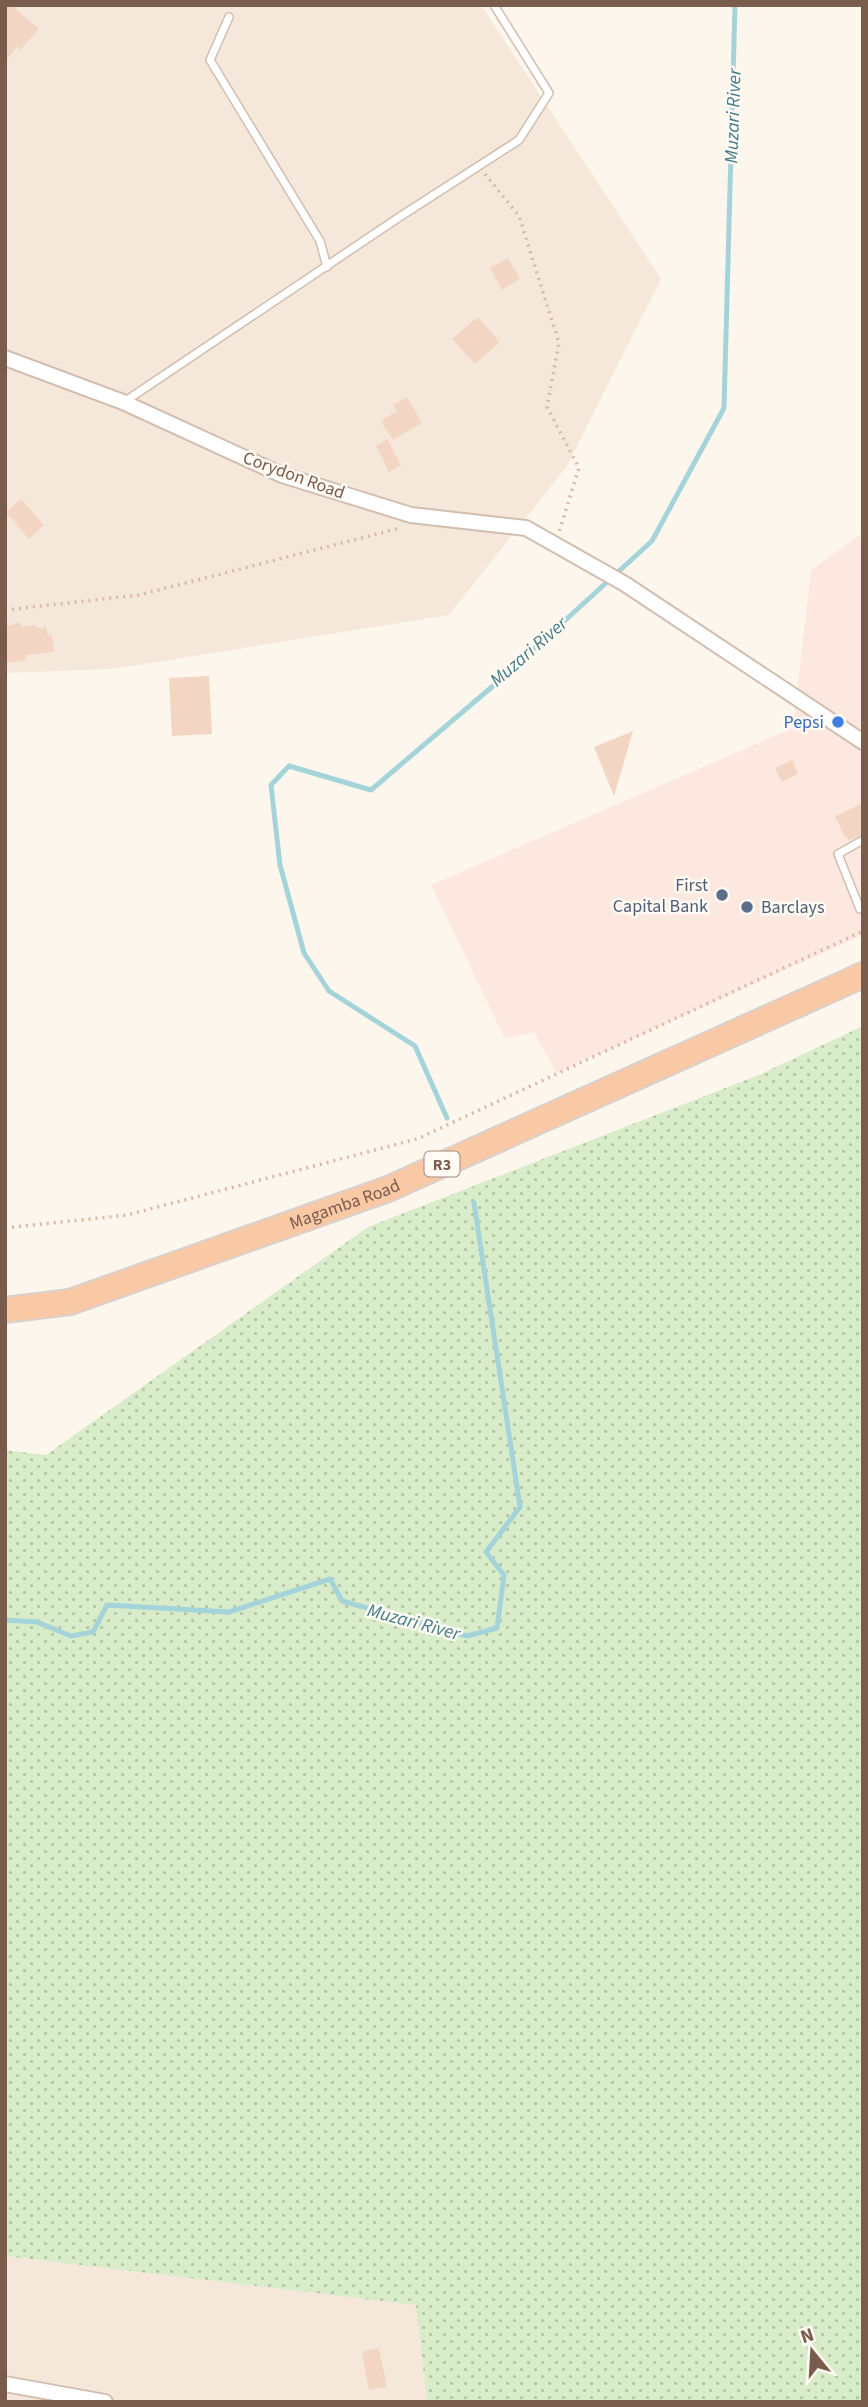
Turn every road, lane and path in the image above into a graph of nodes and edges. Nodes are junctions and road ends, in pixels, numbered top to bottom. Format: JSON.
{"nodes":[{"id":1,"x":494,"y":5,"type":"edge"},
{"id":2,"x":229,"y":17,"type":"dead end"},
{"id":3,"x":480,"y":167,"type":"junction"},
{"id":4,"x":327,"y":267,"type":"junction"},
{"id":5,"x":5,"y":358,"type":"edge"},
{"id":6,"x":123,"y":402,"type":"junction"},
{"id":7,"x":411,"y":515,"type":"junction"},
{"id":8,"x":558,"y":545,"type":"junction"},
{"id":9,"x":5,"y":610,"type":"edge"},
{"id":10,"x":863,"y":743,"type":"edge"},
{"id":11,"x":863,"y":840,"type":"edge"},
{"id":12,"x":862,"y":910,"type":"edge"},
{"id":13,"x":863,"y":931,"type":"edge"},
{"id":14,"x":863,"y":975,"type":"edge"},
{"id":15,"x":5,"y":1228,"type":"edge"},
{"id":16,"x":5,"y":1310,"type":"edge"},
{"id":17,"x":5,"y":2384,"type":"edge"},
{"id":18,"x":105,"y":2402,"type":"edge"}],
"edges":[{"from":1,"to":3,"type":"lane"},
{"from":2,"to":4,"type":"lane"},
{"from":3,"to":4,"type":"lane"},
{"from":3,"to":8,"type":"path"},
{"from":4,"to":6,"type":"lane"},
{"from":5,"to":6,"type":"street","name":"Corydon Road"},
{"from":6,"to":7,"type":"street","name":"Corydon Road"},
{"from":7,"to":8,"type":"street","name":"Corydon Road"},
{"from":7,"to":9,"type":"path"},
{"from":8,"to":10,"type":"street","name":"Corydon Road"},
{"from":11,"to":12,"type":"lane"},
{"from":13,"to":15,"type":"path"},
{"from":14,"to":16,"type":"highway","name":"Magamba Road","number":"R3"},
{"from":17,"to":18,"type":"street"}]}
